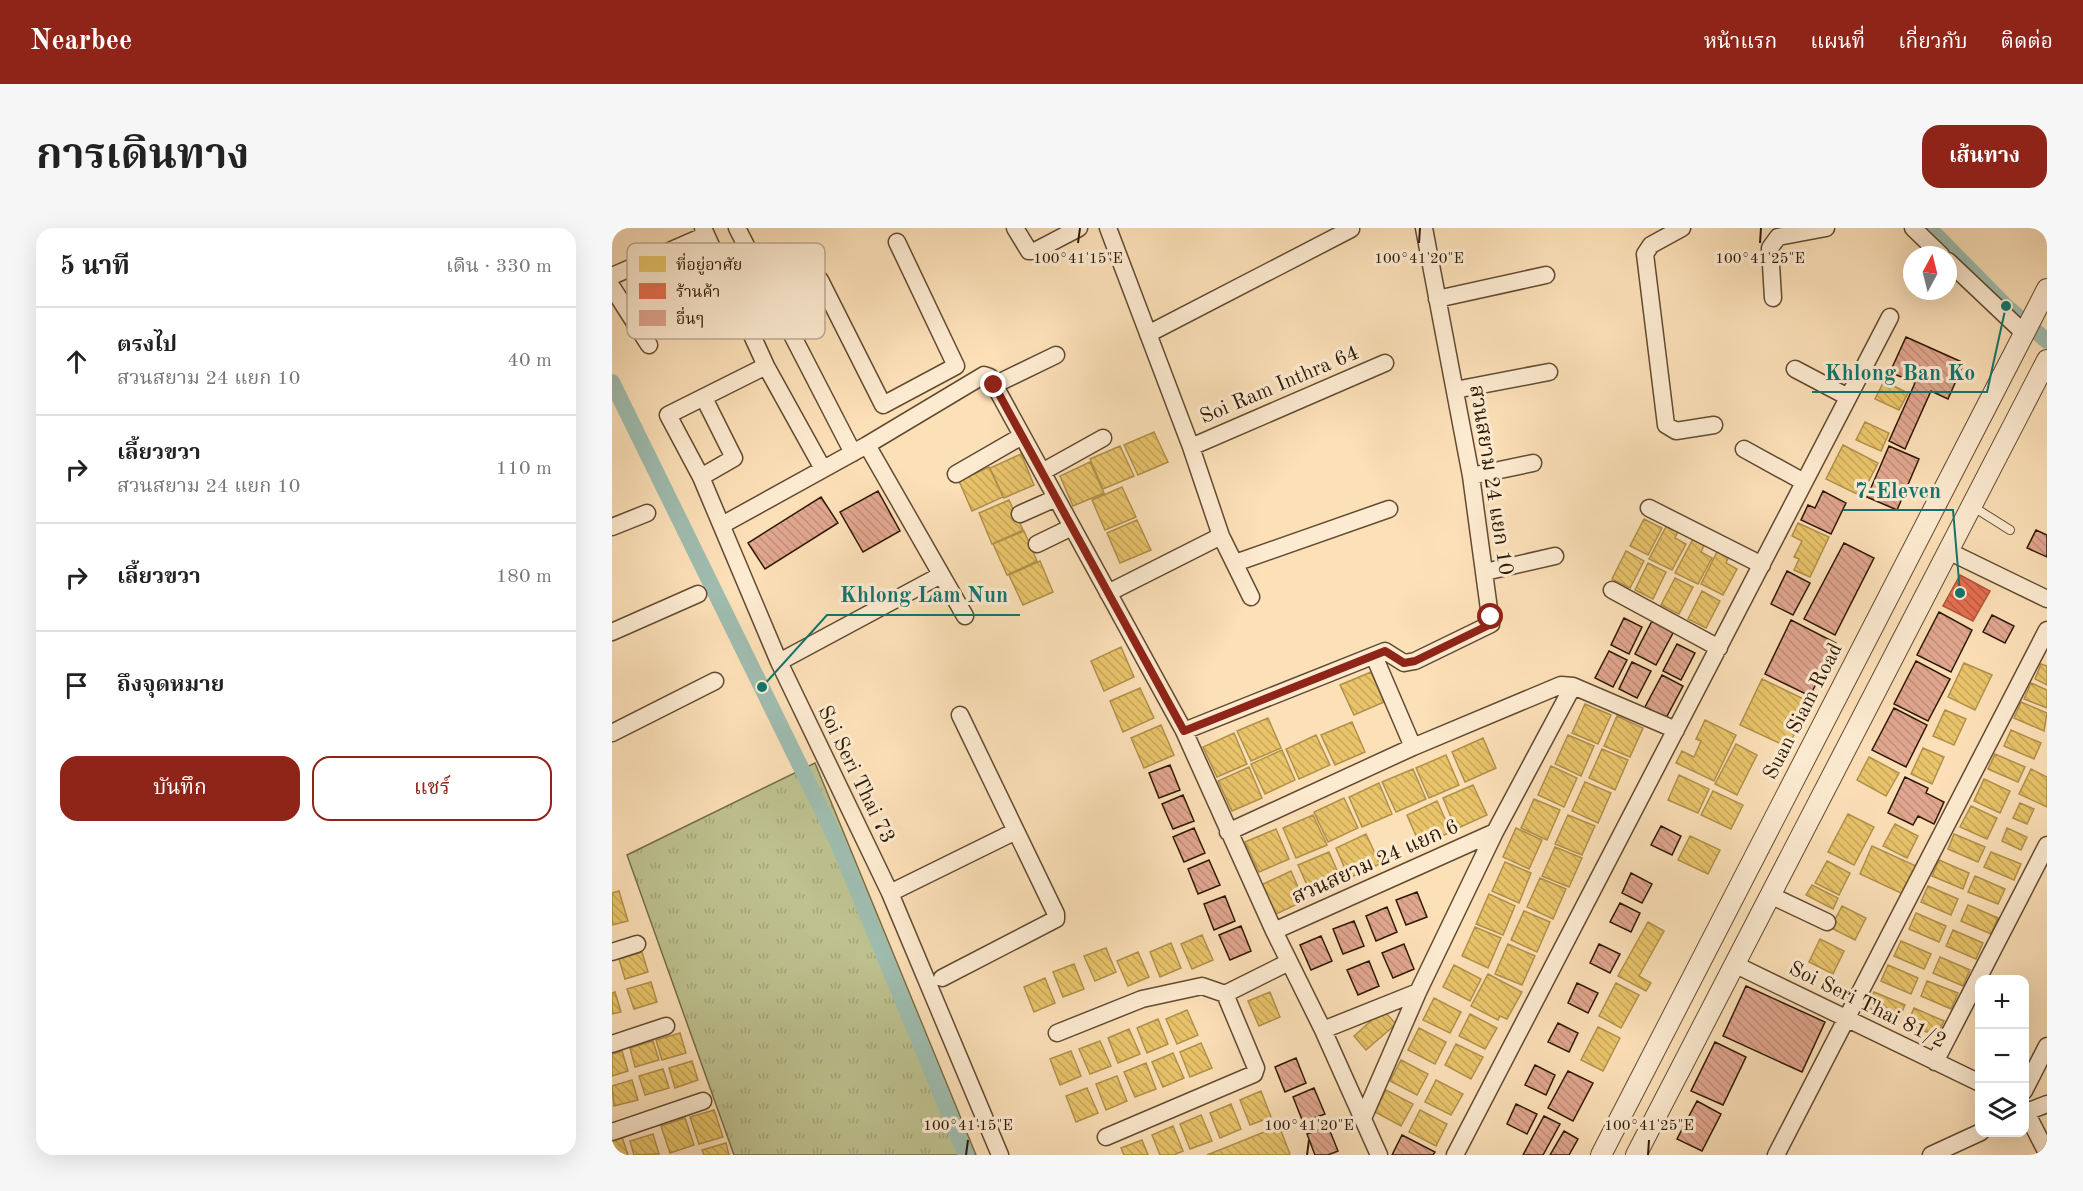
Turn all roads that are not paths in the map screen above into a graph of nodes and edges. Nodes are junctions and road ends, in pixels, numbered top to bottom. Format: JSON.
{"nodes":[{"id":1,"x":737,"y":228,"type":"edge"},
{"id":2,"x":1015,"y":228,"type":"edge"},
{"id":3,"x":1079,"y":228,"type":"edge"},
{"id":4,"x":1108,"y":228,"type":"edge"},
{"id":5,"x":1424,"y":228,"type":"edge"},
{"id":6,"x":1682,"y":228,"type":"edge"},
{"id":7,"x":1826,"y":228,"type":"edge"},
{"id":8,"x":1913,"y":228,"type":"edge"},
{"id":9,"x":1351,"y":229,"type":"edge"},
{"id":10,"x":705,"y":231,"type":"edge"},
{"id":11,"x":1776,"y":233,"type":"edge"},
{"id":12,"x":897,"y":242,"type":"dead end"},
{"id":13,"x":680,"y":243,"type":"edge"},
{"id":14,"x":745,"y":243,"type":"edge"},
{"id":15,"x":1932,"y":246,"type":"edge"},
{"id":16,"x":627,"y":269,"type":"edge"},
{"id":17,"x":1957,"y":270,"type":"edge"},
{"id":18,"x":1546,"y":275,"type":"dead end"},
{"id":19,"x":612,"y":276,"type":"edge"},
{"id":20,"x":612,"y":287,"type":"edge"},
{"id":21,"x":2047,"y":289,"type":"edge"},
{"id":22,"x":825,"y":290,"type":"edge"},
{"id":23,"x":1773,"y":298,"type":"dead end"},
{"id":24,"x":1437,"y":299,"type":"junction"},
{"id":25,"x":627,"y":311,"type":"edge"},
{"id":26,"x":1890,"y":317,"type":"dead end"},
{"id":27,"x":1148,"y":333,"type":"junction"},
{"id":28,"x":2024,"y":333,"type":"junction"},
{"id":29,"x":645,"y":339,"type":"edge"},
{"id":30,"x":754,"y":339,"type":"edge"},
{"id":31,"x":799,"y":339,"type":"edge"},
{"id":32,"x":649,"y":345,"type":"dead end"},
{"id":33,"x":1056,"y":355,"type":"dead end"},
{"id":34,"x":2047,"y":360,"type":"edge"},
{"id":35,"x":1385,"y":363,"type":"dead end"},
{"id":36,"x":766,"y":366,"type":"junction"},
{"id":37,"x":1795,"y":369,"type":"dead end"},
{"id":38,"x":1549,"y":372,"type":"dead end"},
{"id":39,"x":994,"y":385,"type":"junction"},
{"id":40,"x":1455,"y":390,"type":"junction"},
{"id":41,"x":1848,"y":397,"type":"junction"},
{"id":42,"x":704,"y":398,"type":"junction"},
{"id":43,"x":883,"y":405,"type":"junction"},
{"id":44,"x":1714,"y":425,"type":"dead end"},
{"id":45,"x":898,"y":427,"type":"junction"},
{"id":46,"x":1022,"y":436,"type":"junction"},
{"id":47,"x":1103,"y":438,"type":"dead end"},
{"id":48,"x":1191,"y":447,"type":"junction"},
{"id":49,"x":860,"y":449,"type":"junction"},
{"id":50,"x":1744,"y":449,"type":"dead end"},
{"id":51,"x":1533,"y":463,"type":"dead end"},
{"id":52,"x":823,"y":469,"type":"junction"},
{"id":53,"x":1042,"y":472,"type":"junction"},
{"id":54,"x":956,"y":474,"type":"dead end"},
{"id":55,"x":1471,"y":476,"type":"junction"},
{"id":56,"x":701,"y":477,"type":"junction"},
{"id":57,"x":1804,"y":482,"type":"junction"},
{"id":58,"x":1056,"y":498,"type":"junction"},
{"id":59,"x":1971,"y":506,"type":"junction"},
{"id":60,"x":1649,"y":508,"type":"dead end"},
{"id":61,"x":1389,"y":509,"type":"dead end"},
{"id":62,"x":647,"y":513,"type":"dead end"},
{"id":63,"x":1020,"y":514,"type":"dead end"},
{"id":64,"x":722,"y":525,"type":"junction"},
{"id":65,"x":612,"y":527,"type":"edge"},
{"id":66,"x":1072,"y":527,"type":"junction"},
{"id":67,"x":2010,"y":530,"type":"dead end"},
{"id":68,"x":1221,"y":536,"type":"junction"},
{"id":69,"x":1037,"y":544,"type":"dead end"},
{"id":70,"x":1947,"y":551,"type":"junction"},
{"id":71,"x":1555,"y":556,"type":"dead end"},
{"id":72,"x":1235,"y":563,"type":"junction"},
{"id":73,"x":1762,"y":565,"type":"junction"},
{"id":74,"x":1485,"y":572,"type":"junction"},
{"id":75,"x":941,"y":574,"type":"junction"},
{"id":76,"x":1612,"y":590,"type":"dead end"},
{"id":77,"x":1108,"y":593,"type":"junction"},
{"id":78,"x":698,"y":594,"type":"dead end"},
{"id":79,"x":1251,"y":597,"type":"dead end"},
{"id":80,"x":2047,"y":599,"type":"edge"},
{"id":81,"x":965,"y":616,"type":"dead end"},
{"id":82,"x":2047,"y":630,"type":"edge"},
{"id":83,"x":612,"y":632,"type":"edge"},
{"id":84,"x":1719,"y":648,"type":"junction"},
{"id":85,"x":1374,"y":656,"type":"junction"},
{"id":86,"x":779,"y":662,"type":"junction"},
{"id":87,"x":714,"y":681,"type":"dead end"},
{"id":88,"x":1573,"y":686,"type":"junction"},
{"id":89,"x":960,"y":715,"type":"dead end"},
{"id":90,"x":1676,"y":730,"type":"junction"},
{"id":91,"x":1184,"y":731,"type":"junction"},
{"id":92,"x":612,"y":733,"type":"edge"},
{"id":93,"x":1413,"y":747,"type":"junction"},
{"id":94,"x":1016,"y":831,"type":"junction"},
{"id":95,"x":1228,"y":832,"type":"junction"},
{"id":96,"x":1495,"y":832,"type":"junction"},
{"id":97,"x":2047,"y":845,"type":"edge"},
{"id":98,"x":890,"y":893,"type":"junction"},
{"id":99,"x":1772,"y":896,"type":"junction"},
{"id":100,"x":1827,"y":922,"type":"dead end"},
{"id":101,"x":1274,"y":931,"type":"junction"},
{"id":102,"x":637,"y":944,"type":"dead end"},
{"id":103,"x":612,"y":952,"type":"edge"},
{"id":104,"x":1289,"y":962,"type":"junction"},
{"id":105,"x":1736,"y":965,"type":"junction"},
{"id":106,"x":942,"y":978,"type":"dead end"},
{"id":107,"x":1418,"y":992,"type":"junction"},
{"id":108,"x":1225,"y":994,"type":"junction"},
{"id":109,"x":1846,"y":1019,"type":"junction"},
{"id":110,"x":666,"y":1026,"type":"dead end"},
{"id":111,"x":1323,"y":1030,"type":"junction"},
{"id":112,"x":1057,"y":1032,"type":"dead end"},
{"id":113,"x":612,"y":1044,"type":"edge"},
{"id":114,"x":2047,"y":1046,"type":"edge"},
{"id":115,"x":1935,"y":1062,"type":"junction"},
{"id":116,"x":1975,"y":1081,"type":"edge"},
{"id":117,"x":2029,"y":1083,"type":"edge"},
{"id":118,"x":703,"y":1101,"type":"dead end"},
{"id":119,"x":2047,"y":1104,"type":"edge"},
{"id":120,"x":2029,"y":1110,"type":"edge"},
{"id":121,"x":1364,"y":1116,"type":"junction"},
{"id":122,"x":1620,"y":1119,"type":"junction"},
{"id":123,"x":2029,"y":1119,"type":"edge"},
{"id":124,"x":612,"y":1132,"type":"edge"},
{"id":125,"x":1647,"y":1132,"type":"junction"},
{"id":126,"x":1975,"y":1135,"type":"edge"},
{"id":127,"x":1106,"y":1137,"type":"dead end"},
{"id":128,"x":2047,"y":1154,"type":"edge"},
{"id":129,"x":1000,"y":1155,"type":"edge"},
{"id":130,"x":1379,"y":1155,"type":"edge"},
{"id":131,"x":1455,"y":1155,"type":"edge"},
{"id":132,"x":1601,"y":1155,"type":"edge"},
{"id":133,"x":1636,"y":1155,"type":"edge"},
{"id":134,"x":1776,"y":1155,"type":"edge"},
{"id":135,"x":1931,"y":1155,"type":"edge"}],
"edges":[{"from":1,"to":14,"type":"street"},
{"from":2,"to":3,"type":"street"},
{"from":4,"to":27,"type":"street","name":"Soi Ram Inthra 64"},
{"from":5,"to":24,"type":"street","name":"สวนสยาม 24 แยก 10"},
{"from":6,"to":44,"type":"street"},
{"from":7,"to":11,"type":"street"},
{"from":8,"to":15,"type":"street"},
{"from":9,"to":27,"type":"street"},
{"from":10,"to":13,"type":"street"},
{"from":11,"to":23,"type":"street"},
{"from":12,"to":43,"type":"street"},
{"from":16,"to":19,"type":"street"},
{"from":17,"to":28,"type":"street"},
{"from":18,"to":24,"type":"street"},
{"from":20,"to":25,"type":"street"},
{"from":21,"to":28,"type":"street","name":"Suan Siam Road"},
{"from":22,"to":43,"type":"street"},
{"from":24,"to":40,"type":"street","name":"สวนสยาม 24 แยก 10"},
{"from":26,"to":41,"type":"street"},
{"from":27,"to":48,"type":"street","name":"Soi Ram Inthra 64"},
{"from":28,"to":122,"type":"street","name":"Suan Siam Road"},
{"from":29,"to":32,"type":"street"},
{"from":30,"to":36,"type":"street"},
{"from":31,"to":49,"type":"street"},
{"from":33,"to":39,"type":"street"},
{"from":34,"to":59,"type":"street"},
{"from":35,"to":48,"type":"street","name":"Soi Ram Inthra 64"},
{"from":36,"to":42,"type":"street"},
{"from":36,"to":52,"type":"street"},
{"from":37,"to":41,"type":"street"},
{"from":38,"to":40,"type":"street"},
{"from":39,"to":45,"type":"street"},
{"from":39,"to":46,"type":"street"},
{"from":40,"to":55,"type":"street","name":"สวนสยาม 24 แยก 10"},
{"from":41,"to":57,"type":"street"},
{"from":42,"to":56,"type":"street"},
{"from":42,"to":56,"type":"street","name":"Soi Seri Thai 73"},
{"from":43,"to":45,"type":"street"},
{"from":45,"to":49,"type":"street"},
{"from":46,"to":53,"type":"street"},
{"from":46,"to":54,"type":"street"},
{"from":47,"to":53,"type":"street"},
{"from":48,"to":68,"type":"street","name":"Soi Ram Inthra 64"},
{"from":49,"to":52,"type":"street"},
{"from":49,"to":75,"type":"street"},
{"from":50,"to":57,"type":"street"},
{"from":51,"to":55,"type":"street"},
{"from":52,"to":64,"type":"street"},
{"from":53,"to":58,"type":"street"},
{"from":55,"to":74,"type":"street","name":"สวนสยาม 24 แยก 10"},
{"from":56,"to":64,"type":"street","name":"Soi Seri Thai 73"},
{"from":57,"to":73,"type":"street"},
{"from":58,"to":63,"type":"street"},
{"from":58,"to":66,"type":"street"},
{"from":59,"to":67,"type":"lane"},
{"from":59,"to":70,"type":"street"},
{"from":60,"to":73,"type":"street"},
{"from":61,"to":72,"type":"street"},
{"from":62,"to":65,"type":"street"},
{"from":64,"to":86,"type":"street","name":"Soi Seri Thai 73"},
{"from":66,"to":69,"type":"street"},
{"from":66,"to":77,"type":"street"},
{"from":68,"to":72,"type":"street","name":"Soi Ram Inthra 64"},
{"from":68,"to":77,"type":"street"},
{"from":70,"to":80,"type":"street"},
{"from":70,"to":99,"type":"street"},
{"from":71,"to":74,"type":"street"},
{"from":72,"to":79,"type":"street","name":"Soi Ram Inthra 64"},
{"from":73,"to":84,"type":"street"},
{"from":74,"to":85,"type":"street","name":"สวนสยาม 24 แยก 10"},
{"from":75,"to":81,"type":"street"},
{"from":75,"to":86,"type":"street"},
{"from":76,"to":84,"type":"street"},
{"from":77,"to":91,"type":"street"},
{"from":78,"to":83,"type":"street"},
{"from":82,"to":109,"type":"street"},
{"from":84,"to":90,"type":"street"},
{"from":85,"to":91,"type":"street"},
{"from":85,"to":93,"type":"street"},
{"from":86,"to":98,"type":"street","name":"Soi Seri Thai 73"},
{"from":87,"to":92,"type":"street"},
{"from":88,"to":90,"type":"street"},
{"from":88,"to":93,"type":"street"},
{"from":88,"to":96,"type":"street"},
{"from":89,"to":94,"type":"street"},
{"from":90,"to":131,"type":"street"},
{"from":91,"to":95,"type":"street"},
{"from":93,"to":95,"type":"street"},
{"from":94,"to":98,"type":"street"},
{"from":94,"to":106,"type":"street"},
{"from":95,"to":101,"type":"street"},
{"from":96,"to":101,"type":"street","name":"สวนสยาม 24 แยก 6"},
{"from":96,"to":107,"type":"street"},
{"from":97,"to":115,"type":"street"},
{"from":98,"to":129,"type":"street","name":"Soi Seri Thai 73"},
{"from":99,"to":100,"type":"street"},
{"from":99,"to":105,"type":"street"},
{"from":101,"to":104,"type":"street"},
{"from":102,"to":103,"type":"street"},
{"from":104,"to":108,"type":"street"},
{"from":104,"to":111,"type":"street"},
{"from":105,"to":109,"type":"street","name":"Soi Seri Thai 81/2"},
{"from":105,"to":125,"type":"street"},
{"from":107,"to":111,"type":"street"},
{"from":107,"to":121,"type":"street"},
{"from":108,"to":112,"type":"street"},
{"from":108,"to":127,"type":"street"},
{"from":109,"to":115,"type":"street","name":"Soi Seri Thai 81/2"},
{"from":109,"to":134,"type":"street"},
{"from":110,"to":113,"type":"street"},
{"from":111,"to":121,"type":"street"},
{"from":114,"to":117,"type":"street"},
{"from":115,"to":116,"type":"street","name":"Soi Seri Thai 81/2"},
{"from":118,"to":124,"type":"street"},
{"from":119,"to":120,"type":"street"},
{"from":121,"to":130,"type":"street"},
{"from":122,"to":125,"type":"street"},
{"from":122,"to":132,"type":"street","name":"Suan Siam Road"},
{"from":123,"to":128,"type":"street"},
{"from":125,"to":133,"type":"street"},
{"from":126,"to":135,"type":"street"}]}
